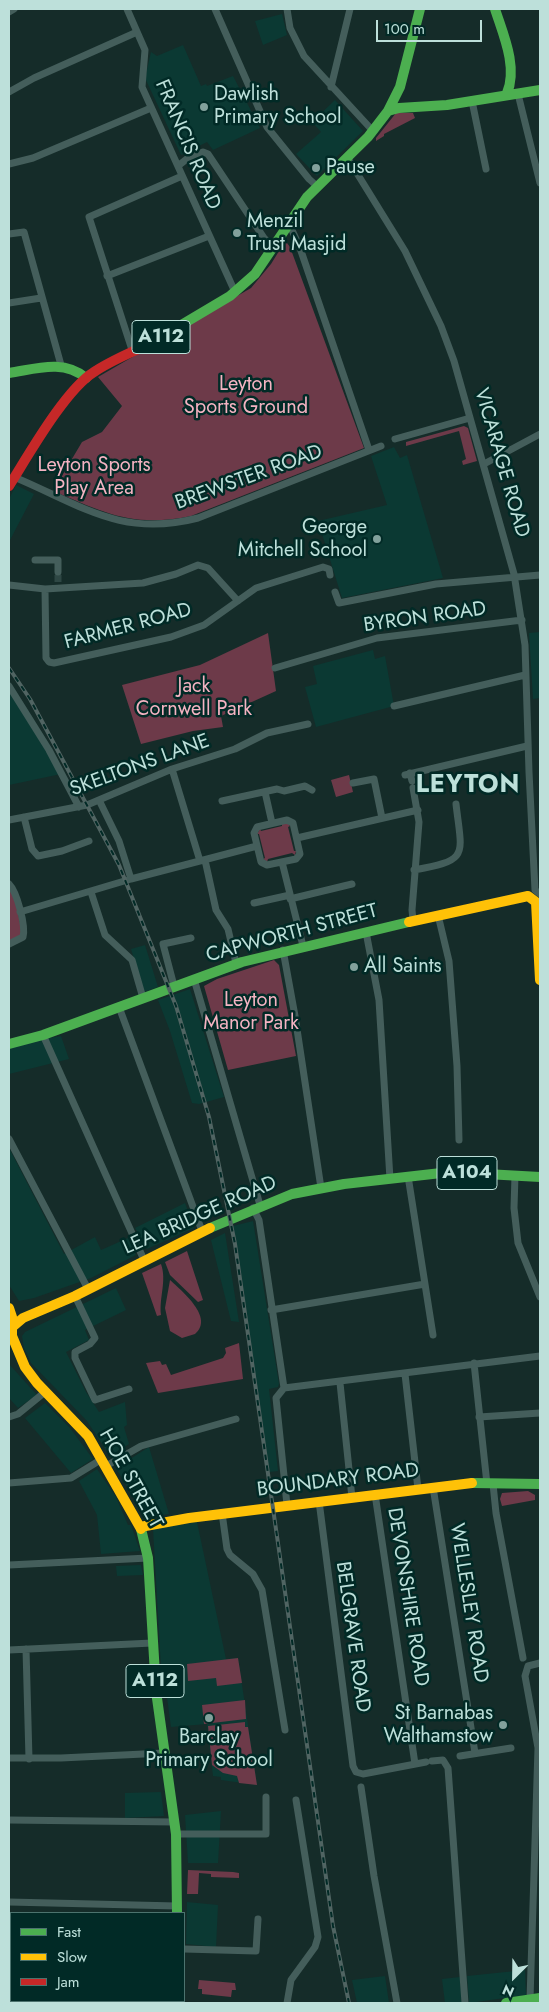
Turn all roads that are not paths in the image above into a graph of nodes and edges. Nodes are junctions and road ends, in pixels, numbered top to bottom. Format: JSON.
{"nodes":[{"id":1,"x":14,"y":9,"type":"edge"},
{"id":2,"x":128,"y":9,"type":"edge"},
{"id":3,"x":216,"y":9,"type":"edge"},
{"id":4,"x":287,"y":9,"type":"edge"},
{"id":5,"x":350,"y":9,"type":"edge"},
{"id":6,"x":420,"y":9,"type":"edge"},
{"id":7,"x":495,"y":9,"type":"edge"},
{"id":8,"x":9,"y":12,"type":"edge"},
{"id":9,"x":137,"y":32,"type":"junction"},
{"id":10,"x":512,"y":75,"type":"junction"},
{"id":11,"x":332,"y":87,"type":"junction"},
{"id":12,"x":400,"y":87,"type":"junction"},
{"id":13,"x":540,"y":90,"type":"edge"},
{"id":14,"x":9,"y":92,"type":"edge"},
{"id":15,"x":507,"y":93,"type":"junction"},
{"id":16,"x":518,"y":94,"type":"junction"},
{"id":17,"x":472,"y":101,"type":"junction"},
{"id":18,"x":413,"y":106,"type":"junction"},
{"id":19,"x":151,"y":108,"type":"junction"},
{"id":20,"x":388,"y":111,"type":"junction"},
{"id":21,"x":373,"y":131,"type":"junction"},
{"id":22,"x":347,"y":157,"type":"junction"},
{"id":23,"x":9,"y":164,"type":"edge"},
{"id":24,"x":178,"y":166,"type":"junction"},
{"id":25,"x":486,"y":168,"type":"dead end"},
{"id":26,"x":182,"y":176,"type":"junction"},
{"id":27,"x":540,"y":183,"type":"edge"},
{"id":28,"x":318,"y":187,"type":"junction"},
{"id":29,"x":287,"y":225,"type":"junction"},
{"id":30,"x":9,"y":234,"type":"edge"},
{"id":31,"x":209,"y":236,"type":"junction"},
{"id":32,"x":273,"y":246,"type":"junction"},
{"id":33,"x":107,"y":276,"type":"junction"},
{"id":34,"x":235,"y":292,"type":"junction"},
{"id":35,"x":41,"y":298,"type":"junction"},
{"id":36,"x":9,"y":303,"type":"edge"},
{"id":37,"x":133,"y":352,"type":"junction"},
{"id":38,"x":61,"y":365,"type":"junction"},
{"id":39,"x":9,"y":373,"type":"edge"},
{"id":40,"x":86,"y":378,"type":"junction"},
{"id":41,"x":470,"y":418,"type":"junction"},
{"id":42,"x":540,"y":434,"type":"edge"},
{"id":43,"x":395,"y":439,"type":"dead end"},
{"id":44,"x":381,"y":446,"type":"dead end"},
{"id":45,"x":369,"y":450,"type":"junction"},
{"id":46,"x":484,"y":464,"type":"junction"},
{"id":47,"x":11,"y":482,"type":"edge"},
{"id":48,"x":35,"y":560,"type":"dead end"},
{"id":49,"x":58,"y":572,"type":"dead end"},
{"id":50,"x":330,"y":575,"type":"dead end"},
{"id":51,"x":540,"y":575,"type":"edge"},
{"id":52,"x":514,"y":578,"type":"junction"},
{"id":53,"x":9,"y":585,"type":"edge"},
{"id":54,"x":45,"y":589,"type":"junction"},
{"id":55,"x":335,"y":592,"type":"dead end"},
{"id":56,"x":238,"y":601,"type":"junction"},
{"id":57,"x":522,"y":620,"type":"junction"},
{"id":58,"x":275,"y":668,"type":"dead end"},
{"id":59,"x":525,"y":675,"type":"junction"},
{"id":60,"x":9,"y":686,"type":"edge"},
{"id":61,"x":394,"y":706,"type":"dead end"},
{"id":62,"x":308,"y":724,"type":"dead end"},
{"id":63,"x":528,"y":746,"type":"junction"},
{"id":64,"x":172,"y":769,"type":"junction"},
{"id":65,"x":353,"y":783,"type":"dead end"},
{"id":66,"x":312,"y":790,"type":"dead end"},
{"id":67,"x":265,"y":792,"type":"junction"},
{"id":68,"x":99,"y":800,"type":"junction"},
{"id":69,"x":222,"y":801,"type":"dead end"},
{"id":70,"x":456,"y":804,"type":"dead end"},
{"id":71,"x":79,"y":807,"type":"junction"},
{"id":72,"x":418,"y":810,"type":"junction"},
{"id":73,"x":24,"y":818,"type":"junction"},
{"id":74,"x":382,"y":818,"type":"junction"},
{"id":75,"x":9,"y":820,"type":"edge"},
{"id":76,"x":272,"y":823,"type":"junction"},
{"id":77,"x":297,"y":838,"type":"junction"},
{"id":78,"x":89,"y":841,"type":"dead end"},
{"id":79,"x":257,"y":846,"type":"junction"},
{"id":80,"x":202,"y":860,"type":"junction"},
{"id":81,"x":282,"y":862,"type":"junction"},
{"id":82,"x":414,"y":870,"type":"junction"},
{"id":83,"x":131,"y":879,"type":"junction"},
{"id":84,"x":9,"y":884,"type":"edge"},
{"id":85,"x":352,"y":884,"type":"dead end"},
{"id":86,"x":91,"y":892,"type":"junction"},
{"id":87,"x":537,"y":895,"type":"edge"},
{"id":88,"x":290,"y":897,"type":"junction"},
{"id":89,"x":254,"y":903,"type":"dead end"},
{"id":90,"x":20,"y":912,"type":"junction"},
{"id":91,"x":438,"y":915,"type":"junction"},
{"id":92,"x":414,"y":920,"type":"junction"},
{"id":93,"x":366,"y":932,"type":"junction"},
{"id":94,"x":191,"y":938,"type":"dead end"},
{"id":95,"x":9,"y":944,"type":"edge"},
{"id":96,"x":302,"y":946,"type":"junction"},
{"id":97,"x":282,"y":950,"type":"junction"},
{"id":98,"x":236,"y":963,"type":"junction"},
{"id":99,"x":194,"y":979,"type":"junction"},
{"id":100,"x":540,"y":980,"type":"edge"},
{"id":101,"x":174,"y":986,"type":"junction"},
{"id":102,"x":143,"y":998,"type":"junction"},
{"id":103,"x":119,"y":1007,"type":"junction"},
{"id":104,"x":43,"y":1034,"type":"junction"},
{"id":105,"x":9,"y":1044,"type":"edge"},
{"id":106,"x":9,"y":1139,"type":"edge"},
{"id":107,"x":459,"y":1140,"type":"dead end"},
{"id":108,"x":515,"y":1175,"type":"junction"},
{"id":109,"x":408,"y":1176,"type":"junction"},
{"id":110,"x":540,"y":1177,"type":"edge"},
{"id":111,"x":390,"y":1179,"type":"junction"},
{"id":112,"x":321,"y":1188,"type":"junction"},
{"id":113,"x":257,"y":1207,"type":"junction"},
{"id":114,"x":202,"y":1231,"type":"junction"},
{"id":115,"x":144,"y":1260,"type":"junction"},
{"id":116,"x":425,"y":1284,"type":"junction"},
{"id":117,"x":88,"y":1289,"type":"junction"},
{"id":118,"x":75,"y":1296,"type":"junction"},
{"id":119,"x":540,"y":1297,"type":"edge"},
{"id":120,"x":9,"y":1308,"type":"edge"},
{"id":121,"x":271,"y":1310,"type":"junction"},
{"id":122,"x":11,"y":1328,"type":"edge"},
{"id":123,"x":433,"y":1335,"type":"dead end"},
{"id":124,"x":540,"y":1356,"type":"edge"},
{"id":125,"x":474,"y":1363,"type":"junction"},
{"id":126,"x":404,"y":1374,"type":"junction"},
{"id":127,"x":340,"y":1383,"type":"junction"},
{"id":128,"x":129,"y":1388,"type":"dead end"},
{"id":129,"x":284,"y":1388,"type":"junction"},
{"id":130,"x":46,"y":1392,"type":"junction"},
{"id":131,"x":540,"y":1413,"type":"edge"},
{"id":132,"x":9,"y":1417,"type":"edge"},
{"id":133,"x":479,"y":1418,"type":"junction"},
{"id":134,"x":236,"y":1419,"type":"dead end"},
{"id":135,"x":104,"y":1462,"type":"junction"},
{"id":136,"x":9,"y":1483,"type":"edge"},
{"id":137,"x":490,"y":1484,"type":"junction"},
{"id":138,"x":540,"y":1484,"type":"edge"},
{"id":139,"x":433,"y":1487,"type":"junction"},
{"id":140,"x":418,"y":1489,"type":"junction"},
{"id":141,"x":375,"y":1494,"type":"junction"},
{"id":142,"x":352,"y":1498,"type":"junction"},
{"id":143,"x":319,"y":1501,"type":"junction"},
{"id":144,"x":287,"y":1505,"type":"junction"},
{"id":145,"x":222,"y":1513,"type":"junction"},
{"id":146,"x":140,"y":1527,"type":"junction"},
{"id":147,"x":148,"y":1558,"type":"junction"},
{"id":148,"x":9,"y":1565,"type":"edge"},
{"id":149,"x":152,"y":1642,"type":"junction"},
{"id":150,"x":26,"y":1649,"type":"junction"},
{"id":151,"x":9,"y":1650,"type":"edge"},
{"id":152,"x":523,"y":1658,"type":"dead end"},
{"id":153,"x":540,"y":1663,"type":"edge"},
{"id":154,"x":285,"y":1730,"type":"dead end"},
{"id":155,"x":512,"y":1748,"type":"dead end"},
{"id":156,"x":164,"y":1753,"type":"junction"},
{"id":157,"x":475,"y":1753,"type":"junction"},
{"id":158,"x":460,"y":1756,"type":"dead end"},
{"id":159,"x":9,"y":1758,"type":"edge"},
{"id":160,"x":28,"y":1759,"type":"junction"},
{"id":161,"x":415,"y":1764,"type":"junction"},
{"id":162,"x":361,"y":1787,"type":"dead end"},
{"id":163,"x":266,"y":1797,"type":"dead end"},
{"id":164,"x":296,"y":1800,"type":"dead end"},
{"id":165,"x":9,"y":1820,"type":"edge"},
{"id":166,"x":174,"y":1822,"type":"junction"},
{"id":167,"x":176,"y":1834,"type":"junction"},
{"id":168,"x":9,"y":1902,"type":"edge"},
{"id":169,"x":177,"y":1910,"type":"edge"},
{"id":170,"x":258,"y":1919,"type":"dead end"},
{"id":171,"x":185,"y":1949,"type":"edge"},
{"id":172,"x":530,"y":2000,"type":"edge"},
{"id":173,"x":287,"y":2003,"type":"edge"},
{"id":174,"x":397,"y":2003,"type":"edge"},
{"id":175,"x":465,"y":2003,"type":"edge"},
{"id":176,"x":506,"y":2003,"type":"edge"}],
"edges":[{"from":1,"to":8,"type":"street"},
{"from":2,"to":9,"type":"street","name":"FRANCIS ROAD"},
{"from":3,"to":28,"type":"street"},
{"from":4,"to":11,"type":"street"},
{"from":5,"to":11,"type":"street"},
{"from":6,"to":12,"type":"main road","number":"A112"},
{"from":7,"to":10,"type":"main road"},
{"from":9,"to":14,"type":"street"},
{"from":9,"to":19,"type":"street","name":"FRANCIS ROAD"},
{"from":10,"to":13,"type":"main road"},
{"from":10,"to":15,"type":"main road"},
{"from":11,"to":21,"type":"street"},
{"from":12,"to":18,"type":"main road"},
{"from":12,"to":20,"type":"main road","number":"A112"},
{"from":13,"to":16,"type":"main road"},
{"from":15,"to":16,"type":"main road"},
{"from":15,"to":17,"type":"main road"},
{"from":16,"to":27,"type":"street"},
{"from":17,"to":18,"type":"main road"},
{"from":17,"to":25,"type":"street"},
{"from":18,"to":20,"type":"main road"},
{"from":19,"to":23,"type":"street"},
{"from":19,"to":24,"type":"street","name":"FRANCIS ROAD"},
{"from":20,"to":21,"type":"main road","number":"A112"},
{"from":21,"to":22,"type":"main road","number":"A112"},
{"from":22,"to":28,"type":"main road","number":"A112"},
{"from":22,"to":41,"type":"street","name":"VICARAGE ROAD"},
{"from":24,"to":26,"type":"street","name":"FRANCIS ROAD"},
{"from":24,"to":32,"type":"street"},
{"from":26,"to":31,"type":"street","name":"FRANCIS ROAD"},
{"from":26,"to":33,"type":"street"},
{"from":28,"to":29,"type":"main road","number":"A112"},
{"from":29,"to":32,"type":"main road","number":"A112"},
{"from":29,"to":45,"type":"street"},
{"from":30,"to":35,"type":"street"},
{"from":31,"to":33,"type":"street"},
{"from":31,"to":34,"type":"street","name":"FRANCIS ROAD"},
{"from":32,"to":34,"type":"main road","number":"A112"},
{"from":33,"to":37,"type":"street"},
{"from":34,"to":37,"type":"main road","number":"A112"},
{"from":35,"to":36,"type":"street"},
{"from":35,"to":38,"type":"street"},
{"from":37,"to":40,"type":"main road","number":"A112"},
{"from":38,"to":39,"type":"main road"},
{"from":38,"to":40,"type":"main road"},
{"from":40,"to":47,"type":"main road","number":"A112"},
{"from":41,"to":43,"type":"street"},
{"from":41,"to":46,"type":"street","name":"VICARAGE ROAD"},
{"from":42,"to":46,"type":"street"},
{"from":44,"to":45,"type":"street","name":"BREWSTER ROAD"},
{"from":45,"to":47,"type":"street","name":"BREWSTER ROAD"},
{"from":46,"to":52,"type":"street","name":"VICARAGE ROAD"},
{"from":48,"to":49,"type":"street"},
{"from":50,"to":56,"type":"street","name":"FARMER ROAD"},
{"from":51,"to":52,"type":"street"},
{"from":52,"to":55,"type":"street"},
{"from":52,"to":57,"type":"street","name":"VICARAGE ROAD"},
{"from":53,"to":54,"type":"street"},
{"from":54,"to":56,"type":"street"},
{"from":54,"to":56,"type":"street","name":"FARMER ROAD"},
{"from":57,"to":58,"type":"street","name":"BYRON ROAD"},
{"from":57,"to":59,"type":"street","name":"VICARAGE ROAD"},
{"from":59,"to":61,"type":"street"},
{"from":59,"to":63,"type":"street","name":"VICARAGE ROAD"},
{"from":60,"to":71,"type":"street"},
{"from":62,"to":64,"type":"street","name":"SKELTONS LANE"},
{"from":63,"to":72,"type":"street"},
{"from":63,"to":87,"type":"street","name":"VICARAGE ROAD"},
{"from":64,"to":68,"type":"street","name":"SKELTONS LANE"},
{"from":64,"to":80,"type":"street"},
{"from":65,"to":74,"type":"street"},
{"from":66,"to":67,"type":"street"},
{"from":67,"to":69,"type":"street"},
{"from":67,"to":76,"type":"street"},
{"from":68,"to":71,"type":"street","name":"SKELTONS LANE"},
{"from":68,"to":83,"type":"street"},
{"from":70,"to":82,"type":"street"},
{"from":71,"to":73,"type":"street","name":"SKELTONS LANE"},
{"from":72,"to":74,"type":"street"},
{"from":72,"to":82,"type":"street"},
{"from":73,"to":75,"type":"street","name":"SKELTONS LANE"},
{"from":73,"to":78,"type":"street"},
{"from":74,"to":77,"type":"street"},
{"from":76,"to":77,"type":"street"},
{"from":76,"to":79,"type":"street"},
{"from":77,"to":81,"type":"street"},
{"from":79,"to":80,"type":"street"},
{"from":79,"to":81,"type":"street"},
{"from":80,"to":83,"type":"street"},
{"from":80,"to":98,"type":"street"},
{"from":81,"to":88,"type":"street"},
{"from":82,"to":92,"type":"street"},
{"from":83,"to":86,"type":"street"},
{"from":84,"to":90,"type":"street"},
{"from":85,"to":88,"type":"street"},
{"from":86,"to":90,"type":"street"},
{"from":86,"to":102,"type":"street"},
{"from":87,"to":91,"type":"main road","name":"CAPWORTH STREET"},
{"from":87,"to":100,"type":"main road","name":"VICARAGE ROAD"},
{"from":88,"to":89,"type":"street"},
{"from":88,"to":96,"type":"street"},
{"from":90,"to":95,"type":"street"},
{"from":91,"to":92,"type":"main road","name":"CAPWORTH STREET"},
{"from":91,"to":107,"type":"street"},
{"from":92,"to":93,"type":"main road","name":"CAPWORTH STREET"},
{"from":93,"to":96,"type":"main road","name":"CAPWORTH STREET"},
{"from":93,"to":111,"type":"street"},
{"from":94,"to":101,"type":"street"},
{"from":96,"to":97,"type":"main road","name":"CAPWORTH STREET"},
{"from":97,"to":98,"type":"main road","name":"CAPWORTH STREET"},
{"from":97,"to":112,"type":"street"},
{"from":98,"to":99,"type":"main road","name":"CAPWORTH STREET"},
{"from":99,"to":101,"type":"main road","name":"CAPWORTH STREET"},
{"from":99,"to":113,"type":"street"},
{"from":101,"to":102,"type":"main road","name":"CAPWORTH STREET"},
{"from":102,"to":103,"type":"main road","name":"CAPWORTH STREET"},
{"from":103,"to":104,"type":"main road","name":"CAPWORTH STREET"},
{"from":103,"to":114,"type":"street"},
{"from":104,"to":105,"type":"main road","name":"CAPWORTH STREET"},
{"from":104,"to":115,"type":"street"},
{"from":106,"to":117,"type":"street"},
{"from":108,"to":109,"type":"main road","name":"LEA BRIDGE ROAD","number":"A104"},
{"from":108,"to":110,"type":"main road","name":"LEA BRIDGE ROAD","number":"A104"},
{"from":108,"to":119,"type":"street"},
{"from":109,"to":111,"type":"main road","name":"LEA BRIDGE ROAD","number":"A104"},
{"from":109,"to":116,"type":"street"},
{"from":111,"to":112,"type":"main road","name":"LEA BRIDGE ROAD","number":"A104"},
{"from":112,"to":113,"type":"main road","name":"LEA BRIDGE ROAD","number":"A104"},
{"from":113,"to":114,"type":"main road","name":"LEA BRIDGE ROAD","number":"A104"},
{"from":113,"to":121,"type":"street"},
{"from":114,"to":115,"type":"main road","name":"LEA BRIDGE ROAD","number":"A104"},
{"from":115,"to":117,"type":"main road","name":"LEA BRIDGE ROAD","number":"A104"},
{"from":116,"to":121,"type":"street"},
{"from":116,"to":123,"type":"street"},
{"from":117,"to":118,"type":"main road","name":"LEA BRIDGE ROAD","number":"A104"},
{"from":118,"to":122,"type":"main road","name":"LEA BRIDGE ROAD","number":"A104"},
{"from":118,"to":128,"type":"street"},
{"from":120,"to":122,"type":"main road","number":"A112"},
{"from":121,"to":129,"type":"street"},
{"from":122,"to":130,"type":"main road","name":"HOE STREET","number":"A112"},
{"from":124,"to":125,"type":"street"},
{"from":125,"to":126,"type":"street"},
{"from":125,"to":133,"type":"street"},
{"from":126,"to":127,"type":"street"},
{"from":126,"to":140,"type":"street"},
{"from":127,"to":129,"type":"street"},
{"from":127,"to":142,"type":"street"},
{"from":129,"to":144,"type":"street"},
{"from":130,"to":132,"type":"street"},
{"from":130,"to":135,"type":"main road","name":"HOE STREET","number":"A112"},
{"from":131,"to":133,"type":"street"},
{"from":133,"to":137,"type":"street"},
{"from":134,"to":135,"type":"street"},
{"from":135,"to":136,"type":"street"},
{"from":135,"to":146,"type":"main road","name":"HOE STREET","number":"A112"},
{"from":137,"to":138,"type":"main road","name":"BOUNDARY ROAD"},
{"from":137,"to":139,"type":"main road","name":"BOUNDARY ROAD"},
{"from":137,"to":152,"type":"street"},
{"from":139,"to":140,"type":"main road","name":"BOUNDARY ROAD"},
{"from":139,"to":157,"type":"street","name":"WELLESLEY ROAD"},
{"from":140,"to":141,"type":"main road","name":"BOUNDARY ROAD"},
{"from":141,"to":142,"type":"main road","name":"BOUNDARY ROAD"},
{"from":141,"to":161,"type":"street","name":"DEVONSHIRE ROAD"},
{"from":142,"to":143,"type":"main road","name":"BOUNDARY ROAD"},
{"from":143,"to":144,"type":"main road","name":"BOUNDARY ROAD"},
{"from":143,"to":161,"type":"street","name":"BELGRAVE ROAD"},
{"from":144,"to":145,"type":"main road","name":"BOUNDARY ROAD"},
{"from":145,"to":146,"type":"main road","name":"BOUNDARY ROAD"},
{"from":145,"to":154,"type":"street"},
{"from":146,"to":147,"type":"main road","name":"HOE STREET","number":"A112"},
{"from":147,"to":148,"type":"street"},
{"from":147,"to":149,"type":"main road","name":"HOE STREET","number":"A112"},
{"from":149,"to":150,"type":"street"},
{"from":149,"to":156,"type":"main road","name":"HOE STREET","number":"A112"},
{"from":150,"to":151,"type":"street"},
{"from":150,"to":160,"type":"street"},
{"from":153,"to":172,"type":"street"},
{"from":155,"to":157,"type":"street"},
{"from":156,"to":160,"type":"street"},
{"from":156,"to":166,"type":"main road","name":"HOE STREET","number":"A112"},
{"from":157,"to":158,"type":"street"},
{"from":159,"to":160,"type":"street"},
{"from":161,"to":175,"type":"street"},
{"from":162,"to":174,"type":"street"},
{"from":163,"to":167,"type":"street"},
{"from":164,"to":173,"type":"street"},
{"from":165,"to":166,"type":"street"},
{"from":166,"to":167,"type":"main road","name":"HOE STREET","number":"A112"},
{"from":167,"to":169,"type":"main road","name":"HOE STREET","number":"A112"},
{"from":168,"to":169,"type":"street"},
{"from":170,"to":171,"type":"street"},
{"from":172,"to":176,"type":"main road"}]}
